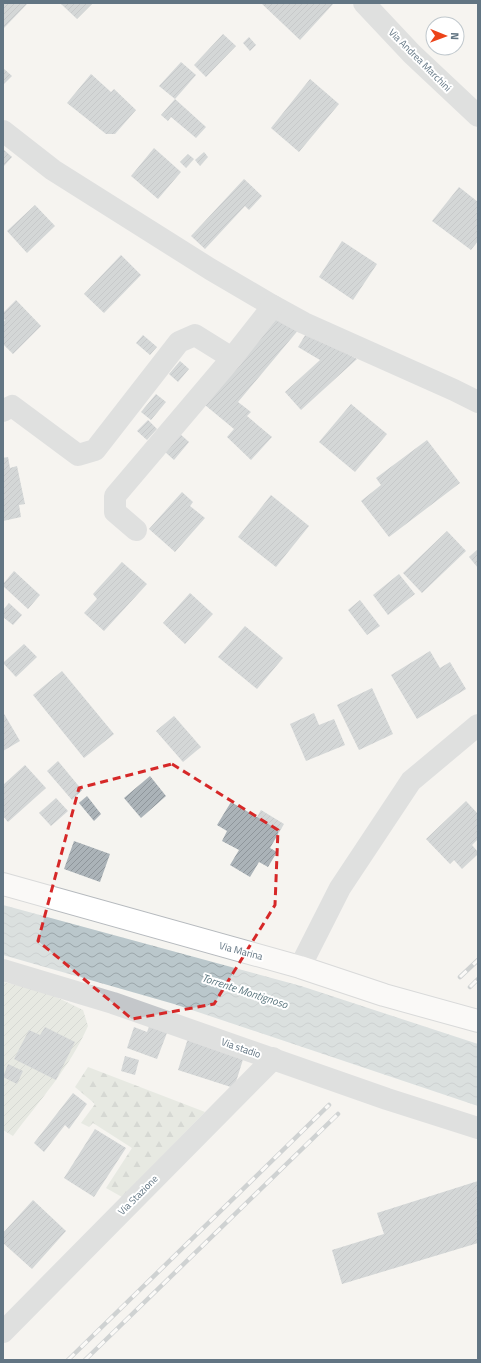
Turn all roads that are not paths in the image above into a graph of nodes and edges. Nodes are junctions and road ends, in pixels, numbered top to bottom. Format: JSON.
{"nodes":[{"id":1,"x":364,"y":3,"type":"edge"},
{"id":2,"x":478,"y":116,"type":"edge"},
{"id":3,"x":3,"y":131,"type":"edge"},
{"id":4,"x":273,"y":306,"type":"junction"},
{"id":5,"x":232,"y":358,"type":"junction"},
{"id":6,"x":478,"y":402,"type":"edge"},
{"id":7,"x":3,"y":411,"type":"edge"},
{"id":8,"x":136,"y":530,"type":"dead end"},
{"id":9,"x":478,"y":725,"type":"edge"},
{"id":10,"x":3,"y":884,"type":"edge"},
{"id":11,"x":300,"y":967,"type":"junction"},
{"id":12,"x":3,"y":970,"type":"edge"},
{"id":13,"x":478,"y":1021,"type":"edge"},
{"id":14,"x":273,"y":1058,"type":"junction"},
{"id":15,"x":478,"y":1128,"type":"edge"},
{"id":16,"x":3,"y":1332,"type":"edge"}],
"edges":[{"from":1,"to":2,"type":"street","name":"Via Andrea Marchini"},
{"from":3,"to":4,"type":"street"},
{"from":4,"to":5,"type":"street"},
{"from":4,"to":6,"type":"street"},
{"from":5,"to":7,"type":"street"},
{"from":5,"to":8,"type":"street"},
{"from":9,"to":11,"type":"street"},
{"from":10,"to":11,"type":"main road","name":"Via Marina"},
{"from":11,"to":13,"type":"main road","name":"Via Marina"},
{"from":12,"to":14,"type":"street","name":"Via stadio"},
{"from":14,"to":15,"type":"street","name":"Via stadio"},
{"from":14,"to":16,"type":"street","name":"Via Stazione"}]}
